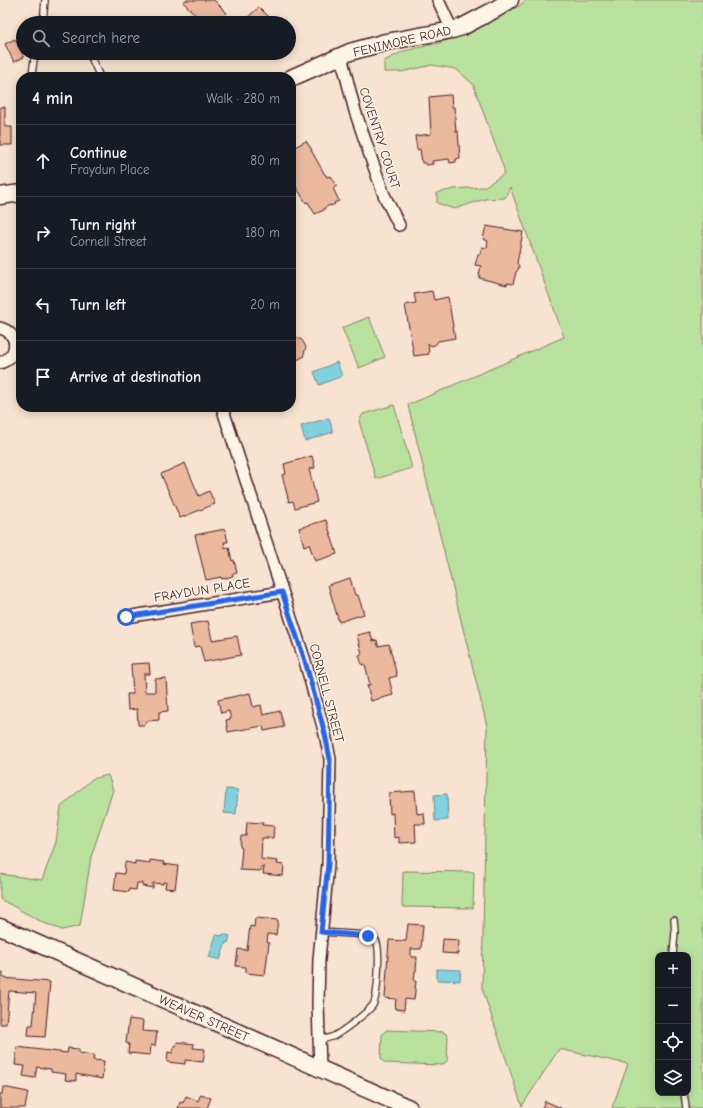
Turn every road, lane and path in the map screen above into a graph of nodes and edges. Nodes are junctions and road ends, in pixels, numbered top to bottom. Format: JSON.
{"nodes":[{"id":1,"x":45,"y":0,"type":"edge"},
{"id":2,"x":438,"y":0,"type":"edge"},
{"id":3,"x":510,"y":0,"type":"edge"},
{"id":4,"x":44,"y":16,"type":"edge"},
{"id":5,"x":452,"y":30,"type":"junction"},
{"id":6,"x":341,"y":56,"type":"junction"},
{"id":7,"x":34,"y":60,"type":"edge"},
{"id":8,"x":92,"y":60,"type":"edge"},
{"id":9,"x":32,"y":72,"type":"edge"},
{"id":10,"x":98,"y":72,"type":"edge"},
{"id":11,"x":296,"y":76,"type":"edge"},
{"id":12,"x":16,"y":194,"type":"edge"},
{"id":13,"x":0,"y":196,"type":"edge"},
{"id":14,"x":399,"y":225,"type":"dead end"},
{"id":15,"x":0,"y":328,"type":"edge"},
{"id":16,"x":0,"y":364,"type":"edge"},
{"id":17,"x":224,"y":412,"type":"edge"},
{"id":18,"x":282,"y":592,"type":"junction"},
{"id":19,"x":126,"y":617,"type":"dead end"},
{"id":20,"x":674,"y":920,"type":"dead end"},
{"id":21,"x":0,"y":927,"type":"edge"},
{"id":22,"x":321,"y":932,"type":"junction"},
{"id":23,"x":674,"y":952,"type":"edge"},
{"id":24,"x":319,"y":1040,"type":"junction"},
{"id":25,"x":320,"y":1070,"type":"junction"},
{"id":26,"x":684,"y":1096,"type":"edge"},
{"id":27,"x":409,"y":1108,"type":"edge"},
{"id":28,"x":686,"y":1108,"type":"edge"}],
"edges":[{"from":1,"to":4,"type":"lane"},
{"from":2,"to":5,"type":"street"},
{"from":3,"to":5,"type":"main road","name":"FENIMORE ROAD"},
{"from":5,"to":6,"type":"main road","name":"FENIMORE ROAD"},
{"from":6,"to":11,"type":"main road","name":"FENIMORE ROAD"},
{"from":6,"to":14,"type":"street","name":"COVENTRY COURT"},
{"from":7,"to":9,"type":"lane"},
{"from":8,"to":10,"type":"lane"},
{"from":12,"to":13,"type":"main road"},
{"from":15,"to":16,"type":"street"},
{"from":17,"to":18,"type":"street","name":"CORNELL STREET"},
{"from":18,"to":19,"type":"street","name":"FRAYDUN PLACE"},
{"from":18,"to":22,"type":"street","name":"CORNELL STREET"},
{"from":20,"to":23,"type":"lane"},
{"from":21,"to":25,"type":"main road","name":"WEAVER STREET"},
{"from":22,"to":24,"type":"street","name":"CORNELL STREET"},
{"from":22,"to":24,"type":"lane"},
{"from":24,"to":25,"type":"street","name":"CORNELL STREET"},
{"from":25,"to":27,"type":"main road","name":"WEAVER STREET"},
{"from":26,"to":28,"type":"lane"}]}
